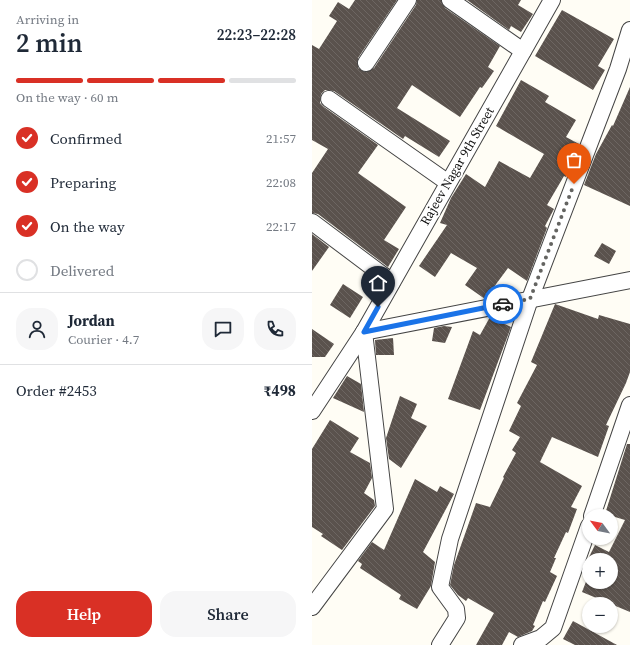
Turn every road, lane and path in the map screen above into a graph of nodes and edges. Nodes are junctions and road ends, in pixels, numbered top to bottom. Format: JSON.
{"nodes":[{"id":1,"x":408,"y":0,"type":"edge"},
{"id":2,"x":450,"y":0,"type":"edge"},
{"id":3,"x":552,"y":0,"type":"edge"},
{"id":4,"x":630,"y":30,"type":"edge"},
{"id":5,"x":523,"y":51,"type":"junction"},
{"id":6,"x":366,"y":63,"type":"dead end"},
{"id":7,"x":329,"y":99,"type":"dead end"},
{"id":8,"x":447,"y":182,"type":"junction"},
{"id":9,"x":312,"y":222,"type":"edge"},
{"id":10,"x":630,"y":280,"type":"edge"},
{"id":11,"x":392,"y":282,"type":"junction"},
{"id":12,"x":530,"y":299,"type":"junction"},
{"id":13,"x":364,"y":332,"type":"junction"},
{"id":14,"x":630,"y":405,"type":"edge"},
{"id":15,"x":312,"y":411,"type":"edge"},
{"id":16,"x":594,"y":509,"type":"edge"},
{"id":17,"x":582,"y":545,"type":"edge"},
{"id":18,"x":312,"y":607,"type":"edge"},
{"id":19,"x":440,"y":645,"type":"edge"},
{"id":20,"x":522,"y":645,"type":"edge"}],
"edges":[{"from":1,"to":6,"type":"street"},
{"from":2,"to":5,"type":"street"},
{"from":3,"to":5,"type":"street","name":"Rajeev Nagar 9th Street"},
{"from":4,"to":12,"type":"street"},
{"from":5,"to":8,"type":"street","name":"Rajeev Nagar 9th Street"},
{"from":7,"to":8,"type":"street"},
{"from":8,"to":11,"type":"street","name":"Rajeev Nagar 9th Street"},
{"from":9,"to":11,"type":"street"},
{"from":10,"to":12,"type":"street"},
{"from":11,"to":13,"type":"street","name":"Rajeev Nagar 9th Street"},
{"from":12,"to":13,"type":"street"},
{"from":12,"to":19,"type":"street"},
{"from":13,"to":15,"type":"street","name":"Rajeev Nagar 9th Street"},
{"from":13,"to":18,"type":"street"},
{"from":14,"to":16,"type":"street"},
{"from":17,"to":20,"type":"street"}]}
